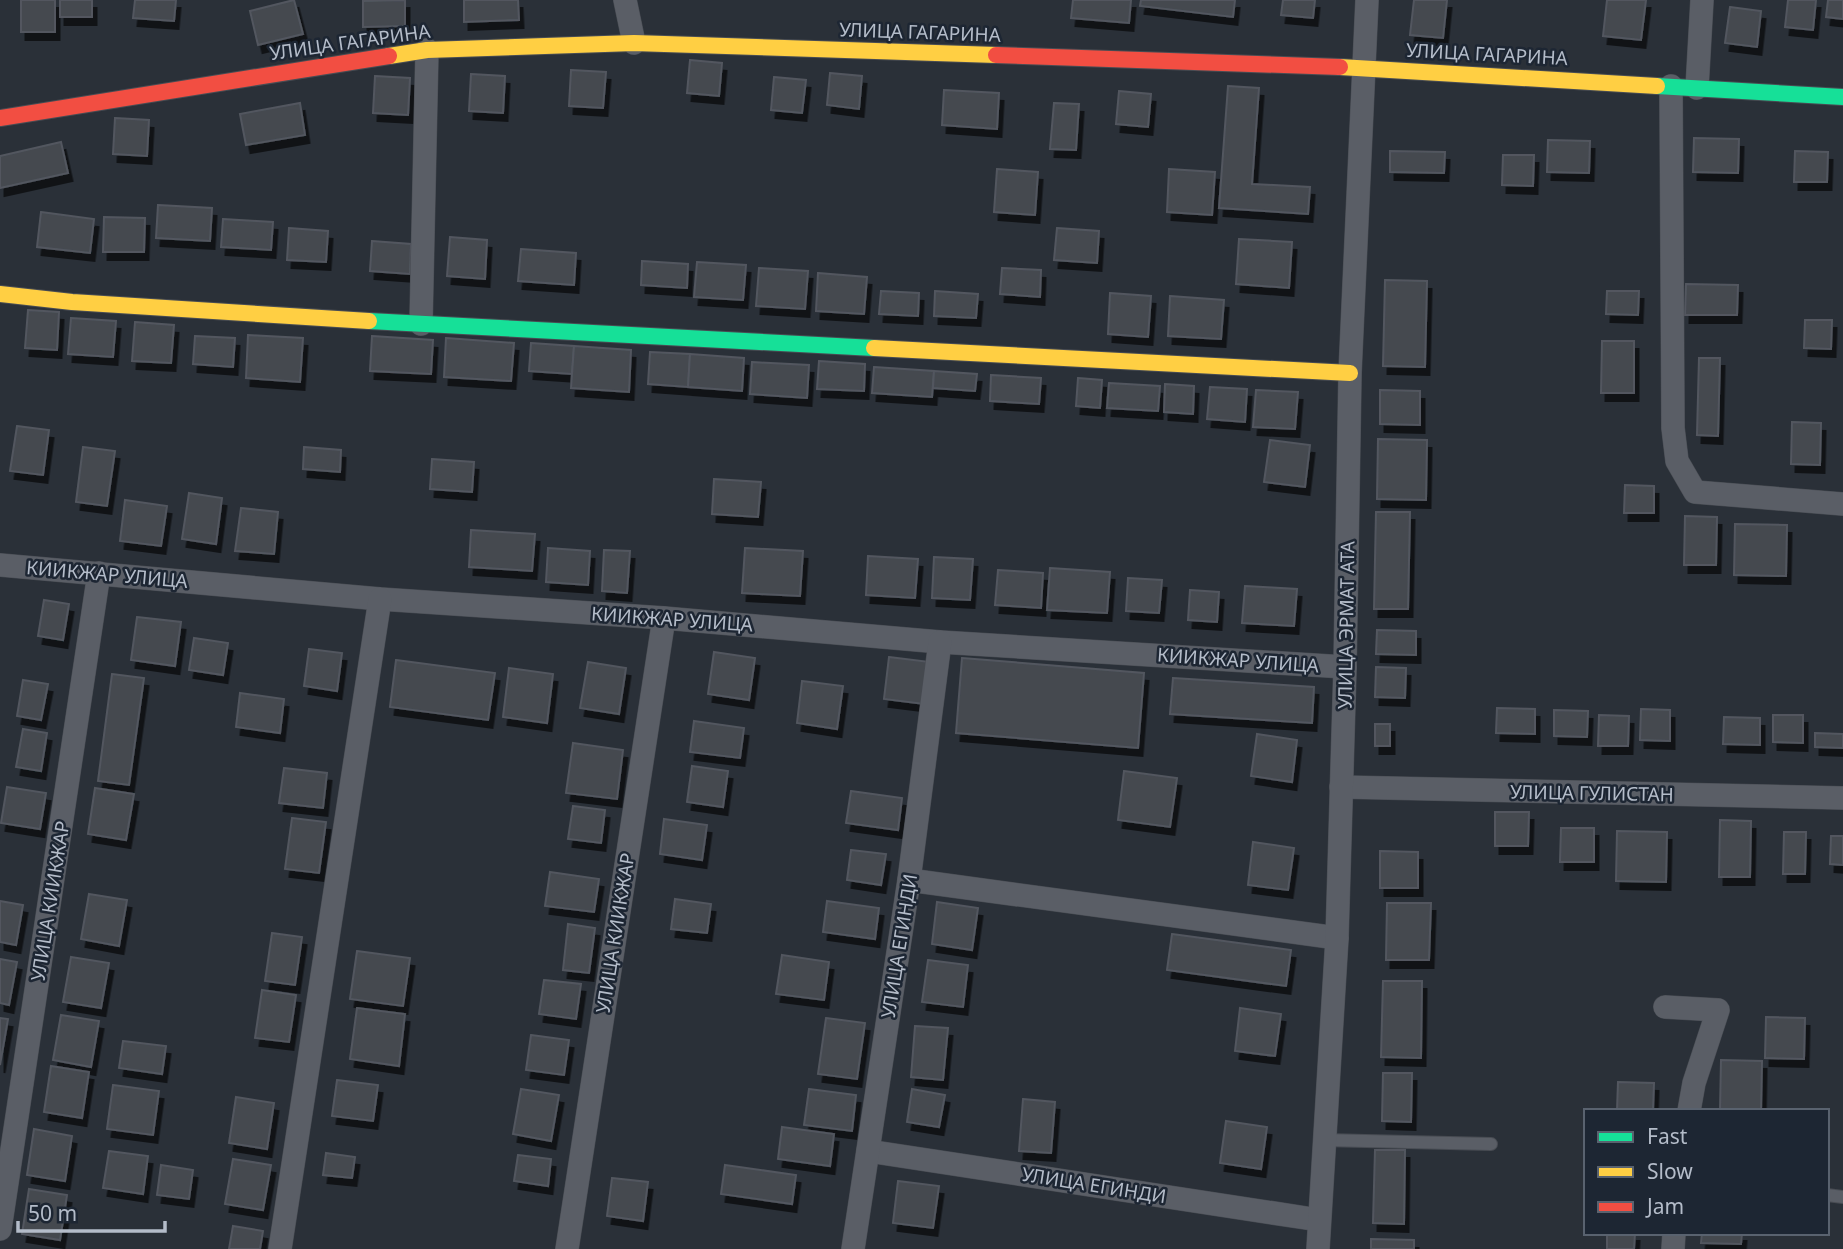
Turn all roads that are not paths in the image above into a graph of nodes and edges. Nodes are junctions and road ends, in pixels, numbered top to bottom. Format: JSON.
{"nodes":[{"id":1,"x":625,"y":0,"type":"edge"},
{"id":2,"x":1367,"y":0,"type":"edge"},
{"id":3,"x":1703,"y":0,"type":"edge"},
{"id":4,"x":634,"y":43,"type":"junction"},
{"id":5,"x":427,"y":50,"type":"junction"},
{"id":6,"x":1364,"y":68,"type":"junction"},
{"id":7,"x":1671,"y":86,"type":"junction"},
{"id":8,"x":1697,"y":88,"type":"junction"},
{"id":9,"x":1843,"y":97,"type":"edge"},
{"id":10,"x":0,"y":118,"type":"edge"},
{"id":11,"x":0,"y":294,"type":"edge"},
{"id":12,"x":421,"y":324,"type":"junction"},
{"id":13,"x":1350,"y":373,"type":"junction"},
{"id":14,"x":1843,"y":504,"type":"edge"},
{"id":15,"x":0,"y":565,"type":"edge"},
{"id":16,"x":99,"y":573,"type":"junction"},
{"id":17,"x":380,"y":599,"type":"junction"},
{"id":18,"x":664,"y":618,"type":"junction"},
{"id":19,"x":940,"y":642,"type":"junction"},
{"id":20,"x":1345,"y":667,"type":"junction"},
{"id":21,"x":1341,"y":787,"type":"junction"},
{"id":22,"x":1843,"y":798,"type":"edge"},
{"id":23,"x":909,"y":880,"type":"junction"},
{"id":24,"x":1337,"y":939,"type":"junction"},
{"id":25,"x":1665,"y":1007,"type":"dead end"},
{"id":26,"x":1689,"y":1109,"type":"edge"},
{"id":27,"x":1324,"y":1140,"type":"junction"},
{"id":28,"x":1491,"y":1144,"type":"dead end"},
{"id":29,"x":868,"y":1151,"type":"junction"},
{"id":30,"x":1319,"y":1220,"type":"junction"},
{"id":31,"x":0,"y":1229,"type":"edge"},
{"id":32,"x":280,"y":1249,"type":"edge"},
{"id":33,"x":567,"y":1249,"type":"edge"},
{"id":34,"x":853,"y":1249,"type":"edge"},
{"id":35,"x":1318,"y":1249,"type":"edge"}],
"edges":[{"from":1,"to":4,"type":"street"},
{"from":2,"to":6,"type":"street","name":"УЛИЦА ЭРМАТ АТА"},
{"from":3,"to":8,"type":"street"},
{"from":4,"to":5,"type":"street","name":"УЛИЦА ГАГАРИНА"},
{"from":4,"to":6,"type":"street","name":"УЛИЦА ГАГАРИНА"},
{"from":5,"to":10,"type":"street","name":"УЛИЦА ГАГАРИНА"},
{"from":5,"to":12,"type":"street"},
{"from":6,"to":7,"type":"street","name":"УЛИЦА ГАГАРИНА"},
{"from":6,"to":13,"type":"street","name":"УЛИЦА ЭРМАТ АТА"},
{"from":7,"to":8,"type":"street","name":"УЛИЦА ГАГАРИНА"},
{"from":7,"to":14,"type":"street"},
{"from":8,"to":9,"type":"street","name":"УЛИЦА ГАГАРИНА"},
{"from":11,"to":12,"type":"street"},
{"from":12,"to":13,"type":"street"},
{"from":13,"to":20,"type":"street","name":"УЛИЦА ЭРМАТ АТА"},
{"from":15,"to":16,"type":"street","name":"КИИКЖАР УЛИЦА"},
{"from":16,"to":17,"type":"street","name":"КИИКЖАР УЛИЦА"},
{"from":16,"to":31,"type":"street","name":"УЛИЦА КИИКЖАР"},
{"from":17,"to":18,"type":"street","name":"КИИКЖАР УЛИЦА"},
{"from":17,"to":32,"type":"street"},
{"from":18,"to":19,"type":"street","name":"КИИКЖАР УЛИЦА"},
{"from":18,"to":33,"type":"street","name":"УЛИЦА КИИКЖАР"},
{"from":19,"to":20,"type":"street","name":"КИИКЖАР УЛИЦА"},
{"from":19,"to":23,"type":"street","name":"УЛИЦА ЕГИНДИ"},
{"from":20,"to":21,"type":"street","name":"УЛИЦА ЭРМАТ АТА"},
{"from":21,"to":22,"type":"street","name":"УЛИЦА ГУЛИСТАН"},
{"from":21,"to":24,"type":"street","name":"УЛИЦА ЭРМАТ АТА"},
{"from":23,"to":24,"type":"street"},
{"from":23,"to":29,"type":"street","name":"УЛИЦА ЕГИНДИ"},
{"from":24,"to":27,"type":"street","name":"УЛИЦА ЭРМАТ АТА"},
{"from":25,"to":26,"type":"street"},
{"from":27,"to":28,"type":"lane"},
{"from":27,"to":30,"type":"street","name":"УЛИЦА ЭРМАТ АТА"},
{"from":29,"to":30,"type":"street","name":"УЛИЦА ЕГИНДИ"},
{"from":29,"to":34,"type":"street","name":"УЛИЦА ЕГИНДИ"},
{"from":30,"to":35,"type":"street","name":"УЛИЦА ЭРМАТ АТА"}]}
